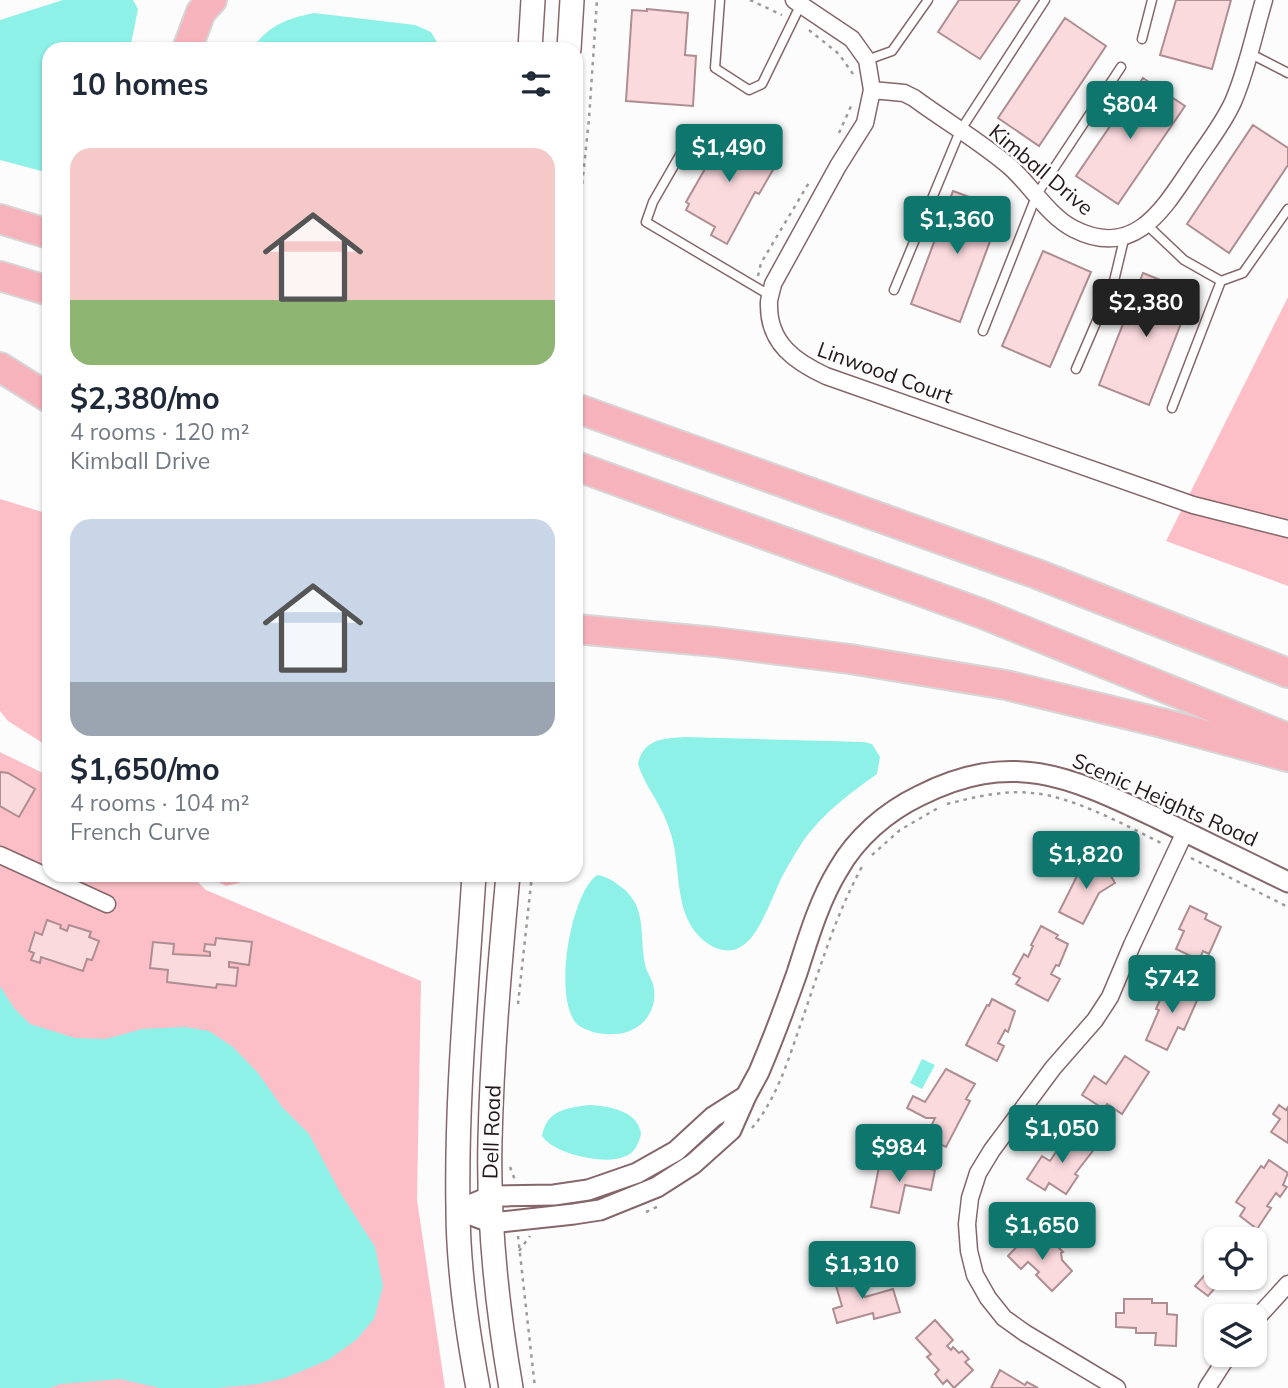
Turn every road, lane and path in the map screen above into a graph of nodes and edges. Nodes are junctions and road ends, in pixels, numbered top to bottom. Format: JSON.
{"nodes":[{"id":1,"x":212,"y":0,"type":"edge"},
{"id":2,"x":533,"y":0,"type":"edge"},
{"id":3,"x":572,"y":0,"type":"edge"},
{"id":4,"x":597,"y":0,"type":"edge"},
{"id":5,"x":720,"y":0,"type":"edge"},
{"id":6,"x":750,"y":0,"type":"edge"},
{"id":7,"x":928,"y":0,"type":"edge"},
{"id":8,"x":1045,"y":0,"type":"edge"},
{"id":9,"x":1152,"y":0,"type":"edge"},
{"id":10,"x":1264,"y":0,"type":"edge"},
{"id":11,"x":804,"y":3,"type":"edge"},
{"id":12,"x":792,"y":20,"type":"junction"},
{"id":13,"x":1142,"y":39,"type":"dead end"},
{"id":14,"x":190,"y":42,"type":"edge"},
{"id":15,"x":530,"y":42,"type":"edge"},
{"id":16,"x":569,"y":42,"type":"edge"},
{"id":17,"x":1248,"y":53,"type":"junction"},
{"id":18,"x":867,"y":60,"type":"junction"},
{"id":19,"x":1121,"y":67,"type":"dead end"},
{"id":20,"x":1288,"y":73,"type":"edge"},
{"id":21,"x":855,"y":77,"type":"dead end"},
{"id":22,"x":864,"y":92,"type":"junction"},
{"id":23,"x":960,"y":131,"type":"junction"},
{"id":24,"x":838,"y":135,"type":"dead end"},
{"id":25,"x":684,"y":148,"type":"dead end"},
{"id":26,"x":583,"y":176,"type":"edge"},
{"id":27,"x":811,"y":180,"type":"dead end"},
{"id":28,"x":1037,"y":194,"type":"junction"},
{"id":29,"x":1288,"y":209,"type":"edge"},
{"id":30,"x":0,"y":219,"type":"edge"},
{"id":31,"x":1147,"y":225,"type":"junction"},
{"id":32,"x":42,"y":232,"type":"edge"},
{"id":33,"x":1125,"y":235,"type":"junction"},
{"id":34,"x":0,"y":276,"type":"edge"},
{"id":35,"x":1221,"y":281,"type":"junction"},
{"id":36,"x":755,"y":287,"type":"junction"},
{"id":37,"x":42,"y":289,"type":"edge"},
{"id":38,"x":894,"y":290,"type":"dead end"},
{"id":39,"x":771,"y":296,"type":"junction"},
{"id":40,"x":983,"y":331,"type":"dead end"},
{"id":41,"x":0,"y":367,"type":"edge"},
{"id":42,"x":1076,"y":369,"type":"dead end"},
{"id":43,"x":583,"y":393,"type":"edge"},
{"id":44,"x":42,"y":394,"type":"edge"},
{"id":45,"x":1172,"y":408,"type":"dead end"},
{"id":46,"x":583,"y":411,"type":"edge"},
{"id":47,"x":583,"y":469,"type":"edge"},
{"id":48,"x":1288,"y":529,"type":"edge"},
{"id":49,"x":1037,"y":574,"type":"junction"},
{"id":50,"x":583,"y":630,"type":"edge"},
{"id":51,"x":1288,"y":673,"type":"edge"},
{"id":52,"x":1288,"y":738,"type":"edge"},
{"id":53,"x":1288,"y":757,"type":"edge"},
{"id":54,"x":1185,"y":832,"type":"junction"},
{"id":55,"x":1176,"y":850,"type":"junction"},
{"id":56,"x":0,"y":855,"type":"edge"},
{"id":57,"x":42,"y":874,"type":"edge"},
{"id":58,"x":59,"y":882,"type":"edge"},
{"id":59,"x":474,"y":882,"type":"edge"},
{"id":60,"x":508,"y":882,"type":"edge"},
{"id":61,"x":531,"y":882,"type":"edge"},
{"id":62,"x":1288,"y":882,"type":"edge"},
{"id":63,"x":107,"y":904,"type":"dead end"},
{"id":64,"x":1288,"y":907,"type":"edge"},
{"id":65,"x":517,"y":1011,"type":"dead end"},
{"id":66,"x":746,"y":1096,"type":"junction"},
{"id":67,"x":751,"y":1129,"type":"dead end"},
{"id":68,"x":506,"y":1159,"type":"dead end"},
{"id":69,"x":491,"y":1196,"type":"junction"},
{"id":70,"x":516,"y":1196,"type":"junction"},
{"id":71,"x":664,"y":1203,"type":"dead end"},
{"id":72,"x":457,"y":1210,"type":"junction"},
{"id":73,"x":640,"y":1213,"type":"dead end"},
{"id":74,"x":518,"y":1220,"type":"junction"},
{"id":75,"x":492,"y":1223,"type":"junction"},
{"id":76,"x":531,"y":1235,"type":"dead end"},
{"id":77,"x":519,"y":1251,"type":"junction"},
{"id":78,"x":1288,"y":1284,"type":"edge"},
{"id":79,"x":1267,"y":1307,"type":"edge"},
{"id":80,"x":1221,"y":1367,"type":"edge"},
{"id":81,"x":478,"y":1388,"type":"edge"},
{"id":82,"x":511,"y":1388,"type":"edge"},
{"id":83,"x":535,"y":1388,"type":"edge"},
{"id":84,"x":1117,"y":1388,"type":"edge"},
{"id":85,"x":1207,"y":1388,"type":"edge"}],
"edges":[{"from":1,"to":14,"type":"highway"},
{"from":2,"to":15,"type":"main road"},
{"from":3,"to":16,"type":"main road"},
{"from":4,"to":26,"type":"path"},
{"from":5,"to":12,"type":"lane"},
{"from":6,"to":12,"type":"path"},
{"from":7,"to":18,"type":"lane"},
{"from":8,"to":23,"type":"lane"},
{"from":9,"to":13,"type":"lane"},
{"from":10,"to":17,"type":"street","name":"Kimball Drive"},
{"from":11,"to":12,"type":"lane"},
{"from":11,"to":18,"type":"street"},
{"from":12,"to":21,"type":"path"},
{"from":17,"to":20,"type":"lane"},
{"from":17,"to":31,"type":"street","name":"Kimball Drive"},
{"from":18,"to":22,"type":"street"},
{"from":19,"to":28,"type":"lane"},
{"from":22,"to":23,"type":"street","name":"Kimball Drive"},
{"from":22,"to":24,"type":"path"},
{"from":22,"to":39,"type":"street"},
{"from":23,"to":28,"type":"street","name":"Kimball Drive"},
{"from":23,"to":38,"type":"lane"},
{"from":25,"to":36,"type":"lane"},
{"from":27,"to":36,"type":"path"},
{"from":28,"to":33,"type":"street","name":"Kimball Drive"},
{"from":28,"to":40,"type":"lane"},
{"from":29,"to":35,"type":"lane"},
{"from":30,"to":32,"type":"highway"},
{"from":31,"to":33,"type":"street","name":"Kimball Drive"},
{"from":31,"to":35,"type":"lane"},
{"from":33,"to":42,"type":"lane"},
{"from":34,"to":37,"type":"highway"},
{"from":35,"to":45,"type":"lane"},
{"from":36,"to":39,"type":"lane"},
{"from":39,"to":48,"type":"street","name":"Linwood Court"},
{"from":41,"to":44,"type":"highway"},
{"from":43,"to":49,"type":"highway"},
{"from":46,"to":49,"type":"highway"},
{"from":47,"to":52,"type":"highway"},
{"from":49,"to":51,"type":"highway"},
{"from":50,"to":53,"type":"highway"},
{"from":54,"to":55,"type":"street"},
{"from":54,"to":62,"type":"street","name":"Scenic Heights Road"},
{"from":54,"to":66,"type":"street","name":"Scenic Heights Road"},
{"from":55,"to":64,"type":"path"},
{"from":55,"to":67,"type":"path"},
{"from":55,"to":84,"type":"street"},
{"from":56,"to":57,"type":"street"},
{"from":58,"to":63,"type":"street"},
{"from":59,"to":72,"type":"main road","name":"Dell Road"},
{"from":60,"to":69,"type":"main road","name":"Dell Road"},
{"from":61,"to":65,"type":"path"},
{"from":66,"to":70,"type":"street","name":"Scenic Heights Road"},
{"from":66,"to":74,"type":"street","name":"Scenic Heights Road"},
{"from":68,"to":70,"type":"path"},
{"from":69,"to":70,"type":"street","name":"Scenic Heights Road"},
{"from":69,"to":72,"type":"street","name":"Scenic Heights Road"},
{"from":69,"to":75,"type":"main road","name":"Dell Road"},
{"from":71,"to":73,"type":"path"},
{"from":72,"to":75,"type":"street","name":"Scenic Heights Road"},
{"from":72,"to":81,"type":"main road","name":"Dell Road"},
{"from":74,"to":75,"type":"street","name":"Scenic Heights Road"},
{"from":74,"to":77,"type":"path"},
{"from":75,"to":82,"type":"main road","name":"Dell Road"},
{"from":76,"to":77,"type":"path"},
{"from":77,"to":83,"type":"path"},
{"from":78,"to":79,"type":"street"},
{"from":80,"to":85,"type":"street"}]}
